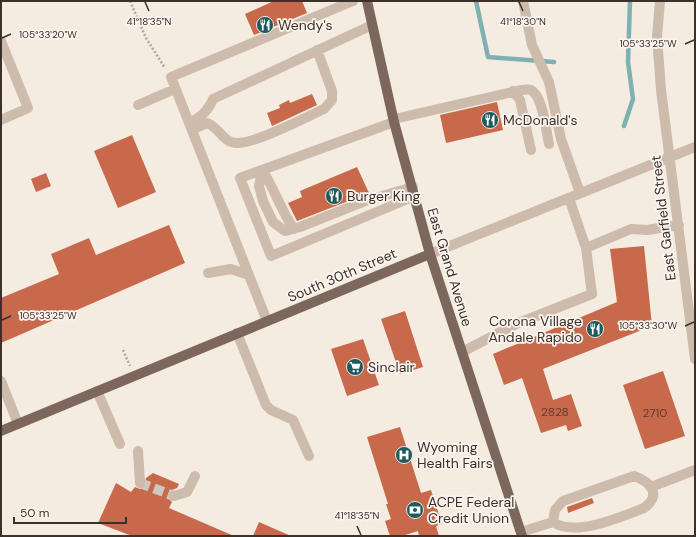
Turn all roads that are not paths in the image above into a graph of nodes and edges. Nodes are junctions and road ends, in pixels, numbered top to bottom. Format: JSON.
{"nodes":[{"id":1,"x":353,"y":1,"type":"edge"},
{"id":2,"x":367,"y":1,"type":"edge"},
{"id":3,"x":523,"y":1,"type":"edge"},
{"id":4,"x":660,"y":1,"type":"edge"},
{"id":5,"x":372,"y":25,"type":"junction"},
{"id":6,"x":1,"y":41,"type":"edge"},
{"id":7,"x":318,"y":50,"type":"junction"},
{"id":8,"x":175,"y":89,"type":"junction"},
{"id":9,"x":513,"y":91,"type":"junction"},
{"id":10,"x":138,"y":105,"type":"dead end"},
{"id":11,"x":210,"y":107,"type":"junction"},
{"id":12,"x":1,"y":120,"type":"edge"},
{"id":13,"x":394,"y":120,"type":"junction"},
{"id":14,"x":212,"y":125,"type":"junction"},
{"id":15,"x":190,"y":127,"type":"junction"},
{"id":16,"x":549,"y":144,"type":"dead end"},
{"id":17,"x":695,"y":147,"type":"edge"},
{"id":18,"x":531,"y":150,"type":"dead end"},
{"id":19,"x":670,"y":157,"type":"junction"},
{"id":20,"x":262,"y":170,"type":"junction"},
{"id":21,"x":414,"y":192,"type":"junction"},
{"id":22,"x":580,"y":193,"type":"junction"},
{"id":23,"x":569,"y":198,"type":"junction"},
{"id":24,"x":679,"y":225,"type":"junction"},
{"id":25,"x":294,"y":229,"type":"junction"},
{"id":26,"x":586,"y":248,"type":"junction"},
{"id":27,"x":430,"y":254,"type":"junction"},
{"id":28,"x":208,"y":273,"type":"dead end"},
{"id":29,"x":249,"y":275,"type":"junction"},
{"id":30,"x":267,"y":321,"type":"junction"},
{"id":31,"x":237,"y":333,"type":"junction"},
{"id":32,"x":462,"y":352,"type":"junction"},
{"id":33,"x":695,"y":359,"type":"edge"},
{"id":34,"x":1,"y":381,"type":"edge"},
{"id":35,"x":97,"y":391,"type":"junction"},
{"id":36,"x":18,"y":424,"type":"junction"},
{"id":37,"x":1,"y":431,"type":"edge"},
{"id":38,"x":120,"y":444,"type":"dead end"},
{"id":39,"x":138,"y":451,"type":"dead end"},
{"id":40,"x":309,"y":456,"type":"dead end"},
{"id":41,"x":695,"y":470,"type":"edge"},
{"id":42,"x":195,"y":476,"type":"dead end"},
{"id":43,"x":140,"y":483,"type":"dead end"},
{"id":44,"x":651,"y":487,"type":"junction"},
{"id":45,"x":174,"y":496,"type":"dead end"},
{"id":46,"x":553,"y":522,"type":"junction"},
{"id":47,"x":522,"y":534,"type":"edge"}],
"edges":[{"from":1,"to":8,"type":"street"},
{"from":2,"to":5,"type":"main road","name":"East Grand Avenue"},
{"from":3,"to":22,"type":"street"},
{"from":4,"to":19,"type":"street","name":"East Garfield Street"},
{"from":5,"to":7,"type":"street"},
{"from":5,"to":13,"type":"main road","name":"East Grand Avenue"},
{"from":6,"to":12,"type":"street"},
{"from":7,"to":11,"type":"street"},
{"from":7,"to":14,"type":"street"},
{"from":8,"to":10,"type":"street"},
{"from":8,"to":15,"type":"street"},
{"from":9,"to":13,"type":"street"},
{"from":9,"to":16,"type":"street"},
{"from":9,"to":18,"type":"street"},
{"from":11,"to":14,"type":"street"},
{"from":11,"to":15,"type":"street"},
{"from":13,"to":20,"type":"street"},
{"from":13,"to":21,"type":"main road","name":"East Grand Avenue"},
{"from":14,"to":15,"type":"street"},
{"from":15,"to":29,"type":"street"},
{"from":17,"to":19,"type":"street","name":"South 30th Street"},
{"from":19,"to":22,"type":"street","name":"South 30th Street"},
{"from":19,"to":24,"type":"street","name":"East Garfield Street"},
{"from":20,"to":21,"type":"street"},
{"from":20,"to":25,"type":"street"},
{"from":20,"to":25,"type":"street"},
{"from":21,"to":25,"type":"street"},
{"from":21,"to":27,"type":"main road","name":"East Grand Avenue"},
{"from":22,"to":23,"type":"street","name":"South 30th Street"},
{"from":23,"to":26,"type":"street"},
{"from":23,"to":27,"type":"street","name":"South 30th Street"},
{"from":24,"to":26,"type":"street"},
{"from":24,"to":33,"type":"street","name":"East Garfield Street"},
{"from":26,"to":32,"type":"street"},
{"from":27,"to":30,"type":"main road","name":"South 30th Street"},
{"from":27,"to":32,"type":"main road","name":"East Grand Avenue"},
{"from":28,"to":29,"type":"street"},
{"from":29,"to":30,"type":"street"},
{"from":30,"to":31,"type":"main road","name":"South 30th Street"},
{"from":31,"to":35,"type":"main road","name":"South 30th Street"},
{"from":31,"to":40,"type":"street"},
{"from":32,"to":47,"type":"main road","name":"East Grand Avenue"},
{"from":34,"to":36,"type":"street"},
{"from":35,"to":36,"type":"main road","name":"South 30th Street"},
{"from":35,"to":38,"type":"street"},
{"from":36,"to":37,"type":"main road","name":"South 30th Street"},
{"from":39,"to":43,"type":"street"},
{"from":41,"to":44,"type":"street"},
{"from":42,"to":45,"type":"street"},
{"from":44,"to":46,"type":"street"},
{"from":44,"to":46,"type":"street"},
{"from":46,"to":47,"type":"street"}]}
